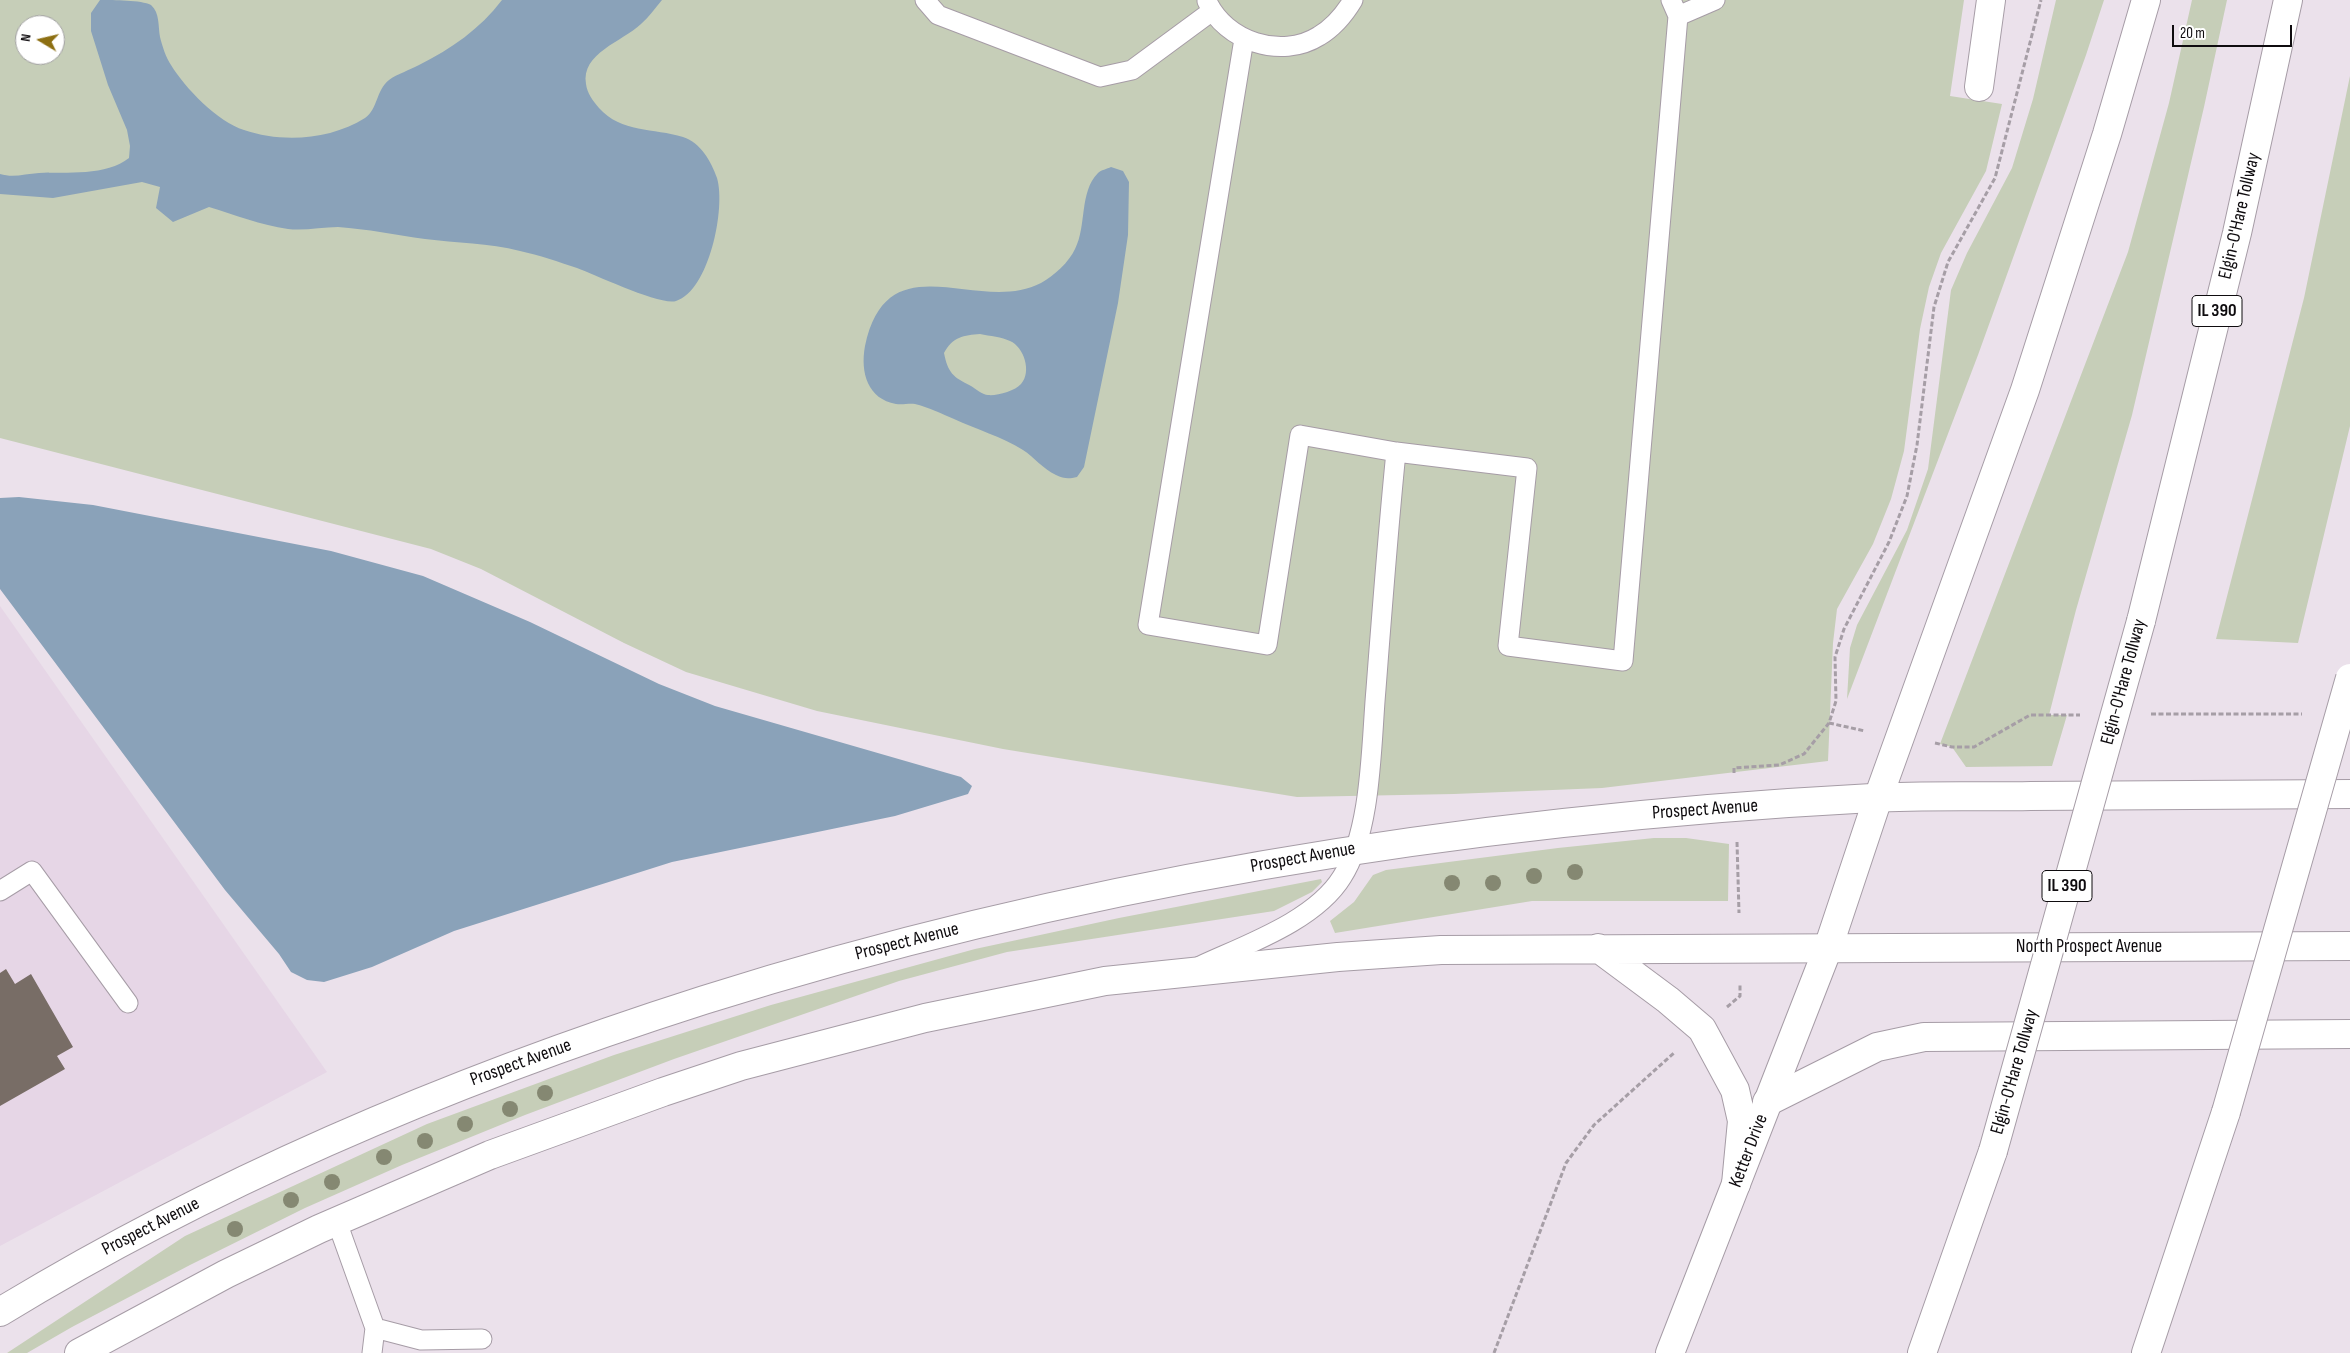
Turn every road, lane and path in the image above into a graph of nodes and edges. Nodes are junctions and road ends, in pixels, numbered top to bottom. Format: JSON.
{"nodes":[{"id":1,"x":925,"y":0,"type":"edge"},
{"id":2,"x":1353,"y":0,"type":"edge"},
{"id":3,"x":1715,"y":0,"type":"edge"},
{"id":4,"x":1991,"y":0,"type":"edge"},
{"id":5,"x":2041,"y":0,"type":"edge"},
{"id":6,"x":2146,"y":0,"type":"edge"},
{"id":7,"x":2288,"y":0,"type":"edge"},
{"id":8,"x":1209,"y":6,"type":"edge"},
{"id":9,"x":1674,"y":8,"type":"edge"},
{"id":10,"x":1244,"y":39,"type":"junction"},
{"id":11,"x":1979,"y":87,"type":"dead end"},
{"id":12,"x":1396,"y":452,"type":"junction"},
{"id":13,"x":2350,"y":678,"type":"edge"},
{"id":14,"x":1829,"y":723,"type":"junction"},
{"id":15,"x":1840,"y":727,"type":"dead end"},
{"id":16,"x":1734,"y":776,"type":"dead end"},
{"id":17,"x":2350,"y":794,"type":"edge"},
{"id":18,"x":1878,"y":798,"type":"junction"},
{"id":19,"x":1737,"y":845,"type":"dead end"},
{"id":20,"x":1357,"y":848,"type":"junction"},
{"id":21,"x":0,"y":890,"type":"edge"},
{"id":22,"x":1738,"y":902,"type":"dead end"},
{"id":23,"x":2350,"y":946,"type":"edge"},
{"id":24,"x":1598,"y":948,"type":"junction"},
{"id":25,"x":1828,"y":948,"type":"junction"},
{"id":26,"x":1190,"y":971,"type":"junction"},
{"id":27,"x":1740,"y":980,"type":"dead end"},
{"id":28,"x":128,"y":1003,"type":"dead end"},
{"id":29,"x":1728,"y":1007,"type":"dead end"},
{"id":30,"x":2350,"y":1034,"type":"edge"},
{"id":31,"x":1676,"y":1051,"type":"dead end"},
{"id":32,"x":1767,"y":1102,"type":"junction"},
{"id":33,"x":1736,"y":1184,"type":"junction"},
{"id":34,"x":337,"y":1222,"type":"junction"},
{"id":35,"x":0,"y":1312,"type":"edge"},
{"id":36,"x":375,"y":1328,"type":"junction"},
{"id":37,"x":482,"y":1339,"type":"dead end"},
{"id":38,"x":79,"y":1353,"type":"edge"},
{"id":39,"x":372,"y":1353,"type":"edge"},
{"id":40,"x":1494,"y":1353,"type":"edge"},
{"id":41,"x":1670,"y":1353,"type":"edge"},
{"id":42,"x":1922,"y":1353,"type":"edge"},
{"id":43,"x":2146,"y":1353,"type":"edge"}],
"edges":[{"from":1,"to":8,"type":"lane"},
{"from":2,"to":10,"type":"lane"},
{"from":3,"to":9,"type":"lane"},
{"from":4,"to":11,"type":"main road"},
{"from":5,"to":14,"type":"path"},
{"from":6,"to":18,"type":"main road","name":"Ketter Drive"},
{"from":7,"to":42,"type":"main road","name":"Elgin-O'Hare Tollway","number":"IL 390","bridge":true},
{"from":8,"to":10,"type":"lane"},
{"from":9,"to":12,"type":"lane"},
{"from":10,"to":12,"type":"lane"},
{"from":12,"to":20,"type":"lane"},
{"from":13,"to":43,"type":"main road","bridge":true},
{"from":14,"to":15,"type":"path"},
{"from":14,"to":16,"type":"path"},
{"from":17,"to":18,"type":"main road"},
{"from":18,"to":20,"type":"main road","name":"Prospect Avenue"},
{"from":18,"to":25,"type":"main road","name":"Ketter Drive"},
{"from":19,"to":22,"type":"path"},
{"from":20,"to":26,"type":"lane"},
{"from":20,"to":35,"type":"main road","name":"Prospect Avenue"},
{"from":21,"to":28,"type":"lane"},
{"from":23,"to":25,"type":"main road","name":"North Prospect Avenue"},
{"from":24,"to":25,"type":"main road"},
{"from":24,"to":26,"type":"main road"},
{"from":24,"to":33,"type":"main road"},
{"from":25,"to":32,"type":"main road","name":"Ketter Drive"},
{"from":26,"to":34,"type":"main road"},
{"from":27,"to":29,"type":"path"},
{"from":30,"to":32,"type":"main road"},
{"from":31,"to":40,"type":"path"},
{"from":32,"to":33,"type":"main road","name":"Ketter Drive"},
{"from":33,"to":41,"type":"main road","name":"Ketter Drive"},
{"from":34,"to":36,"type":"lane"},
{"from":34,"to":38,"type":"main road"},
{"from":36,"to":37,"type":"lane"},
{"from":36,"to":39,"type":"lane"}]}
